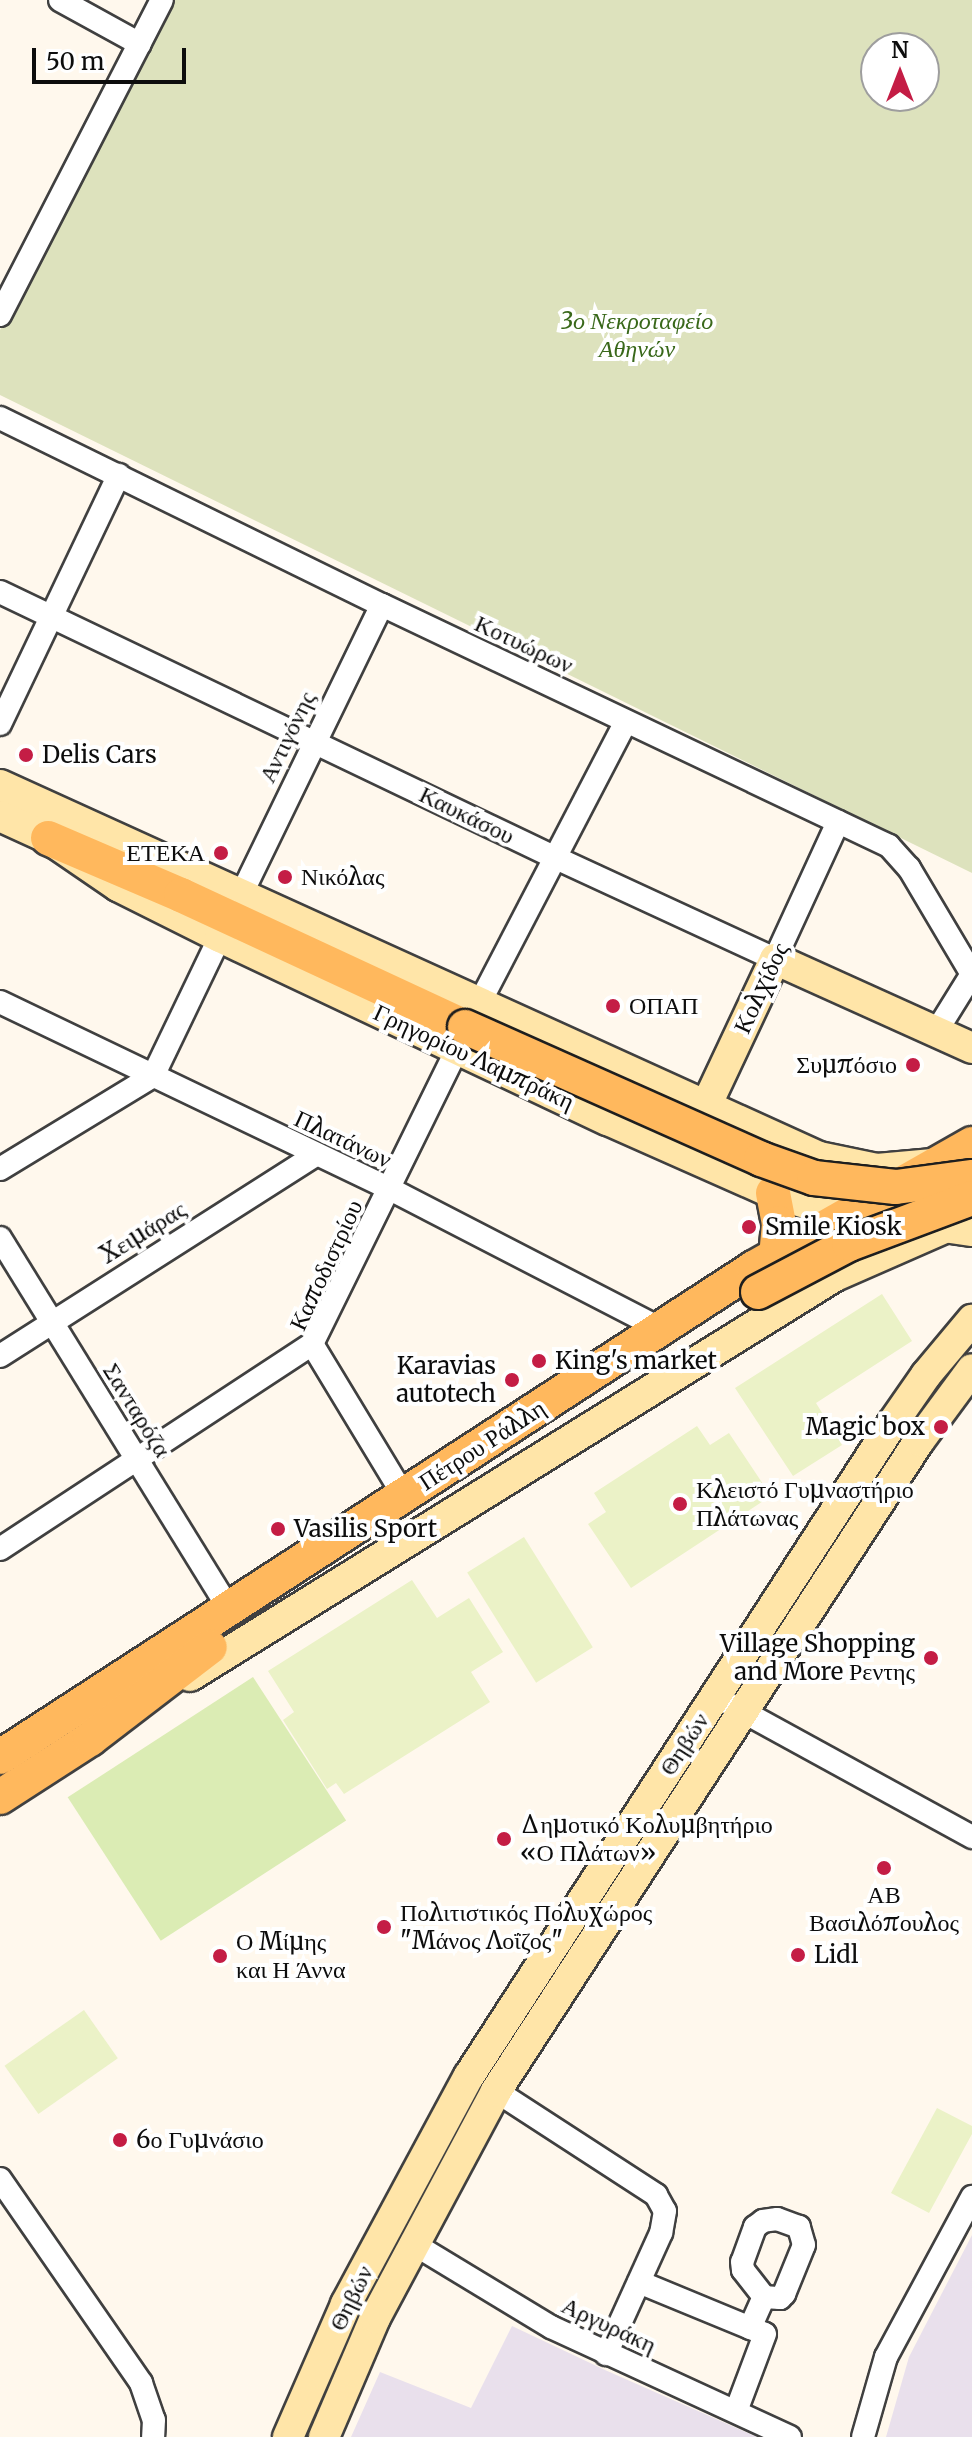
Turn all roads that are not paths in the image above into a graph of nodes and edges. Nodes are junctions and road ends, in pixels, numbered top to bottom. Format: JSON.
{"nodes":[{"id":1,"x":60,"y":0,"type":"edge"},
{"id":2,"x":162,"y":0,"type":"edge"},
{"id":3,"x":140,"y":44,"type":"junction"},
{"id":4,"x":8,"y":276,"type":"edge"},
{"id":5,"x":0,"y":315,"type":"edge"},
{"id":6,"x":0,"y":418,"type":"edge"},
{"id":7,"x":119,"y":475,"type":"junction"},
{"id":8,"x":0,"y":592,"type":"edge"},
{"id":9,"x":382,"y":605,"type":"junction"},
{"id":10,"x":52,"y":617,"type":"junction"},
{"id":11,"x":626,"y":722,"type":"junction"},
{"id":12,"x":0,"y":724,"type":"edge"},
{"id":13,"x":313,"y":742,"type":"junction"},
{"id":14,"x":0,"y":785,"type":"edge"},
{"id":15,"x":0,"y":816,"type":"edge"},
{"id":16,"x":838,"y":822,"type":"junction"},
{"id":17,"x":48,"y":838,"type":"junction"},
{"id":18,"x":556,"y":858,"type":"junction"},
{"id":19,"x":242,"y":893,"type":"junction"},
{"id":20,"x":220,"y":937,"type":"junction"},
{"id":21,"x":775,"y":959,"type":"junction"},
{"id":22,"x":972,"y":974,"type":"edge"},
{"id":23,"x":0,"y":1002,"type":"edge"},
{"id":24,"x":467,"y":1026,"type":"junction"},
{"id":25,"x":936,"y":1032,"type":"junction"},
{"id":26,"x":972,"y":1048,"type":"edge"},
{"id":27,"x":153,"y":1076,"type":"junction"},
{"id":28,"x":706,"y":1104,"type":"junction"},
{"id":29,"x":683,"y":1153,"type":"junction"},
{"id":30,"x":316,"y":1155,"type":"junction"},
{"id":31,"x":963,"y":1162,"type":"edge"},
{"id":32,"x":0,"y":1169,"type":"edge"},
{"id":33,"x":390,"y":1189,"type":"junction"},
{"id":34,"x":773,"y":1193,"type":"junction"},
{"id":35,"x":972,"y":1198,"type":"edge"},
{"id":36,"x":852,"y":1214,"type":"junction"},
{"id":37,"x":958,"y":1230,"type":"edge"},
{"id":38,"x":0,"y":1238,"type":"edge"},
{"id":39,"x":972,"y":1251,"type":"edge"},
{"id":40,"x":776,"y":1256,"type":"junction"},
{"id":41,"x":51,"y":1320,"type":"junction"},
{"id":42,"x":971,"y":1320,"type":"edge"},
{"id":43,"x":661,"y":1329,"type":"junction"},
{"id":44,"x":312,"y":1344,"type":"junction"},
{"id":45,"x":0,"y":1356,"type":"edge"},
{"id":46,"x":972,"y":1369,"type":"edge"},
{"id":47,"x":137,"y":1459,"type":"junction"},
{"id":48,"x":404,"y":1496,"type":"junction"},
{"id":49,"x":0,"y":1549,"type":"edge"},
{"id":50,"x":229,"y":1609,"type":"junction"},
{"id":51,"x":715,"y":1697,"type":"junction"},
{"id":52,"x":743,"y":1712,"type":"junction"},
{"id":53,"x":90,"y":1739,"type":"junction"},
{"id":54,"x":0,"y":1757,"type":"edge"},
{"id":55,"x":0,"y":1797,"type":"edge"},
{"id":56,"x":972,"y":1837,"type":"edge"},
{"id":57,"x":496,"y":2091,"type":"junction"},
{"id":58,"x":0,"y":2179,"type":"edge"},
{"id":59,"x":972,"y":2197,"type":"edge"},
{"id":60,"x":414,"y":2244,"type":"junction"},
{"id":61,"x":639,"y":2282,"type":"junction"},
{"id":62,"x":764,"y":2297,"type":"dead end"},
{"id":63,"x":750,"y":2328,"type":"junction"},
{"id":64,"x":606,"y":2354,"type":"junction"},
{"id":65,"x":736,"y":2411,"type":"junction"},
{"id":66,"x":153,"y":2437,"type":"edge"},
{"id":67,"x":288,"y":2437,"type":"edge"},
{"id":68,"x":324,"y":2437,"type":"edge"},
{"id":69,"x":790,"y":2437,"type":"edge"},
{"id":70,"x":863,"y":2437,"type":"edge"}],
"edges":[{"from":1,"to":3,"type":"street"},
{"from":2,"to":3,"type":"street"},
{"from":3,"to":4,"type":"street"},
{"from":4,"to":5,"type":"street"},
{"from":6,"to":7,"type":"street","name":"Κοτυώρων"},
{"from":7,"to":9,"type":"street","name":"Κοτυώρων"},
{"from":7,"to":10,"type":"street"},
{"from":8,"to":10,"type":"street","name":"Καυκάσου"},
{"from":9,"to":11,"type":"street","name":"Κοτυώρων"},
{"from":9,"to":13,"type":"street","name":"Αντιγόνης"},
{"from":10,"to":12,"type":"street"},
{"from":10,"to":13,"type":"street","name":"Καυκάσου"},
{"from":11,"to":16,"type":"street","name":"Κοτυώρων"},
{"from":11,"to":18,"type":"street","name":"Καποδιστρίου"},
{"from":13,"to":18,"type":"street","name":"Καυκάσου"},
{"from":13,"to":19,"type":"street","name":"Αντιγόνης"},
{"from":14,"to":19,"type":"main road","name":"Γρηγορίου Λαμπράκη"},
{"from":15,"to":17,"type":"main road","name":"Γρηγορίου Λαμπράκη"},
{"from":16,"to":21,"type":"street","name":"Κολχίδος"},
{"from":16,"to":22,"type":"street","name":"Κοτυώρων"},
{"from":17,"to":20,"type":"main road","name":"Γρηγορίου Λαμπράκη"},
{"from":17,"to":24,"type":"main road"},
{"from":18,"to":21,"type":"street","name":"Καυκάσου"},
{"from":18,"to":24,"type":"street","name":"Καποδιστρίου"},
{"from":19,"to":24,"type":"main road","name":"Γρηγορίου Λαμπράκη"},
{"from":20,"to":24,"type":"main road","name":"Γρηγορίου Λαμπράκη"},
{"from":20,"to":27,"type":"street"},
{"from":21,"to":25,"type":"main road","name":"Καυκάσου"},
{"from":21,"to":28,"type":"main road","name":"Κολχίδος"},
{"from":22,"to":25,"type":"street"},
{"from":23,"to":27,"type":"street","name":"Πλατάνων"},
{"from":24,"to":28,"type":"main road","name":"Γρηγορίου Λαμπράκη"},
{"from":24,"to":29,"type":"main road","name":"Γρηγορίου Λαμπράκη"},
{"from":24,"to":31,"type":"main road","bridge":true},
{"from":24,"to":33,"type":"street","name":"Καποδιστρίου"},
{"from":25,"to":26,"type":"main road","name":"Καυκάσου"},
{"from":27,"to":30,"type":"street","name":"Πλατάνων"},
{"from":27,"to":32,"type":"street"},
{"from":28,"to":29,"type":"main road","name":"Κολχίδος"},
{"from":28,"to":31,"type":"main road","name":"Γρηγορίου Λαμπράκη"},
{"from":29,"to":34,"type":"main road","name":"Γρηγορίου Λαμπράκη"},
{"from":30,"to":33,"type":"street","name":"Πλατάνων"},
{"from":30,"to":41,"type":"street","name":"Χειμάρας"},
{"from":31,"to":36,"type":"main road","name":"Πέτρου Ράλλη"},
{"from":33,"to":43,"type":"street","name":"Πλατάνων"},
{"from":33,"to":44,"type":"street","name":"Καποδιστρίου"},
{"from":34,"to":36,"type":"main road","name":"Γρηγορίου Λαμπράκη"},
{"from":34,"to":40,"type":"main road"},
{"from":35,"to":53,"type":"main road","name":"Πέτρου Ράλλη","bridge":true},
{"from":36,"to":37,"type":"main road","name":"Γρηγορίου Λαμπράκη"},
{"from":36,"to":40,"type":"main road","name":"Πέτρου Ράλλη"},
{"from":37,"to":39,"type":"main road"},
{"from":37,"to":53,"type":"main road","name":"Πέτρου Ράλλη"},
{"from":38,"to":41,"type":"street","name":"Σανταρόζα"},
{"from":40,"to":43,"type":"main road","name":"Πέτρου Ράλλη"},
{"from":41,"to":45,"type":"street","name":"Χειμάρας"},
{"from":41,"to":47,"type":"street","name":"Σανταρόζα"},
{"from":42,"to":51,"type":"main road","name":"Θηβών"},
{"from":43,"to":48,"type":"main road","name":"Πέτρου Ράλλη"},
{"from":44,"to":47,"type":"street"},
{"from":44,"to":48,"type":"street","name":"Καποδιστρίου"},
{"from":46,"to":52,"type":"main road","name":"Θηβών"},
{"from":47,"to":49,"type":"street"},
{"from":47,"to":50,"type":"street","name":"Σανταρόζα"},
{"from":48,"to":50,"type":"main road","name":"Πέτρου Ράλλη"},
{"from":50,"to":54,"type":"main road","name":"Πέτρου Ράλλη"},
{"from":51,"to":52,"type":"street"},
{"from":51,"to":67,"type":"main road","name":"Θηβών"},
{"from":52,"to":56,"type":"street"},
{"from":52,"to":57,"type":"main road","name":"Θηβών"},
{"from":53,"to":55,"type":"main road","name":"Πέτρου Ράλλη"},
{"from":57,"to":60,"type":"main road","name":"Θηβών"},
{"from":57,"to":61,"type":"street"},
{"from":58,"to":66,"type":"street"},
{"from":59,"to":70,"type":"street"},
{"from":60,"to":64,"type":"street","name":"Αργυράκη"},
{"from":60,"to":68,"type":"main road","name":"Θηβών"},
{"from":61,"to":63,"type":"street"},
{"from":61,"to":64,"type":"street"},
{"from":62,"to":63,"type":"street"},
{"from":63,"to":65,"type":"street"},
{"from":64,"to":65,"type":"street","name":"Αργυράκη"},
{"from":65,"to":69,"type":"street","name":"Αργυράκη"}]}
